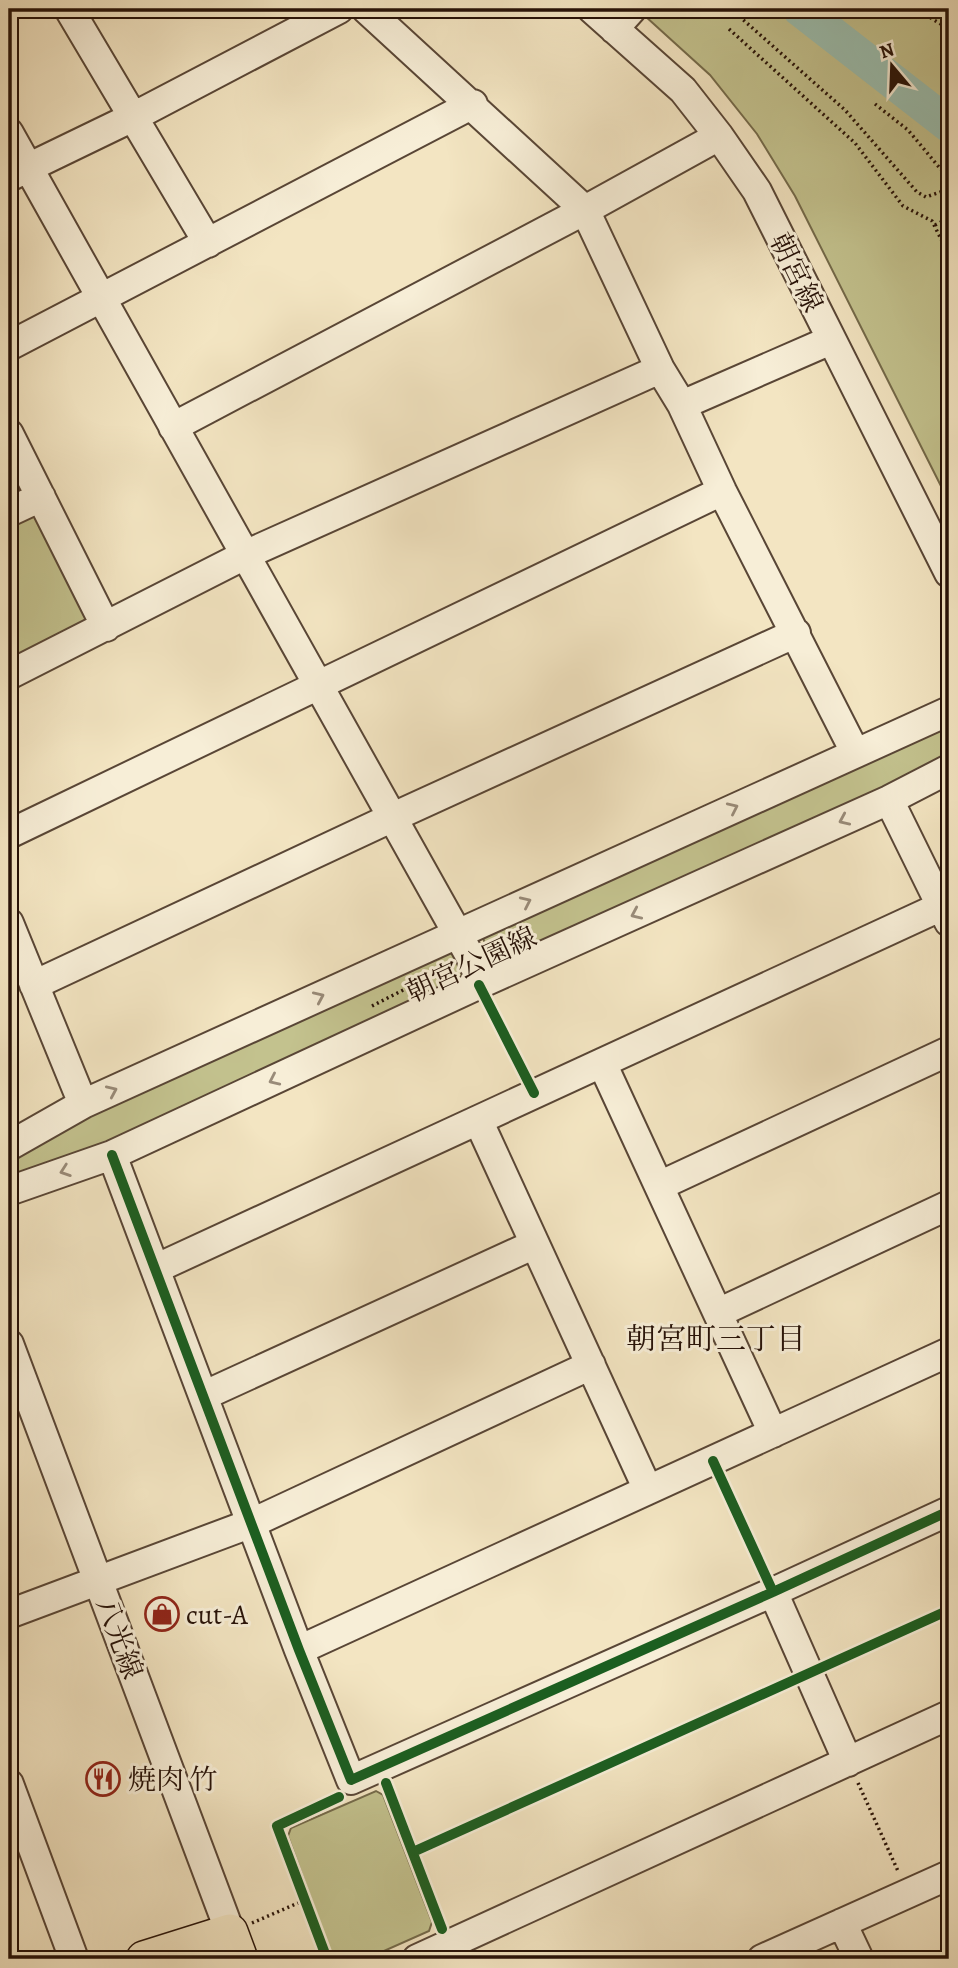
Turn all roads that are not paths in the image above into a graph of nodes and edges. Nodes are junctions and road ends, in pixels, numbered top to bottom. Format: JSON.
{"nodes":[{"id":1,"x":69,"y":9,"type":"edge"},
{"id":2,"x":339,"y":9,"type":"edge"},
{"id":3,"x":366,"y":9,"type":"edge"},
{"id":4,"x":592,"y":9,"type":"edge"},
{"id":5,"x":623,"y":19,"type":"edge"},
{"id":6,"x":473,"y":104,"type":"junction"},
{"id":7,"x":133,"y":117,"type":"junction"},
{"id":8,"x":9,"y":133,"type":"edge"},
{"id":9,"x":719,"y":136,"type":"junction"},
{"id":10,"x":18,"y":172,"type":"edge"},
{"id":11,"x":585,"y":210,"type":"junction"},
{"id":12,"x":208,"y":243,"type":"junction"},
{"id":13,"x":100,"y":296,"type":"junction"},
{"id":14,"x":831,"y":340,"type":"junction"},
{"id":15,"x":9,"y":346,"type":"edge"},
{"id":16,"x":660,"y":369,"type":"junction"},
{"id":17,"x":682,"y":405,"type":"junction"},
{"id":18,"x":173,"y":427,"type":"junction"},
{"id":19,"x":9,"y":434,"type":"edge"},
{"id":20,"x":722,"y":491,"type":"junction"},
{"id":21,"x":41,"y":497,"type":"junction"},
{"id":22,"x":9,"y":512,"type":"edge"},
{"id":23,"x":245,"y":555,"type":"junction"},
{"id":24,"x":949,"y":573,"type":"edge"},
{"id":25,"x":106,"y":627,"type":"junction"},
{"id":26,"x":796,"y":633,"type":"junction"},
{"id":27,"x":9,"y":676,"type":"edge"},
{"id":28,"x":319,"y":685,"type":"junction"},
{"id":29,"x":949,"y":711,"type":"edge"},
{"id":30,"x":855,"y":752,"type":"junction"},
{"id":31,"x":949,"y":769,"type":"edge"},
{"id":32,"x":889,"y":800,"type":"junction"},
{"id":33,"x":391,"y":818,"type":"junction"},
{"id":34,"x":9,"y":834,"type":"edge"},
{"id":35,"x":945,"y":914,"type":"edge"},
{"id":36,"x":9,"y":923,"type":"edge"},
{"id":37,"x":457,"y":934,"type":"junction"},
{"id":38,"x":481,"y":984,"type":"junction"},
{"id":39,"x":34,"y":985,"type":"junction"},
{"id":40,"x":949,"y":1051,"type":"edge"},
{"id":41,"x":602,"y":1063,"type":"junction"},
{"id":42,"x":83,"y":1104,"type":"junction"},
{"id":43,"x":478,"y":1120,"type":"junction"},
{"id":44,"x":9,"y":1146,"type":"edge"},
{"id":45,"x":112,"y":1155,"type":"junction"},
{"id":46,"x":659,"y":1186,"type":"junction"},
{"id":47,"x":9,"y":1191,"type":"edge"},
{"id":48,"x":949,"y":1205,"type":"edge"},
{"id":49,"x":535,"y":1244,"type":"junction"},
{"id":50,"x":155,"y":1269,"type":"junction"},
{"id":51,"x":718,"y":1313,"type":"junction"},
{"id":52,"x":9,"y":1344,"type":"edge"},
{"id":53,"x":949,"y":1352,"type":"edge"},
{"id":54,"x":591,"y":1365,"type":"junction"},
{"id":55,"x":203,"y":1396,"type":"junction"},
{"id":56,"x":773,"y":1433,"type":"junction"},
{"id":57,"x":648,"y":1490,"type":"junction"},
{"id":58,"x":949,"y":1511,"type":"edge"},
{"id":59,"x":252,"y":1524,"type":"junction"},
{"id":60,"x":99,"y":1581,"type":"junction"},
{"id":61,"x":773,"y":1592,"type":"junction"},
{"id":62,"x":9,"y":1614,"type":"edge"},
{"id":63,"x":299,"y":1650,"type":"junction"},
{"id":64,"x":949,"y":1715,"type":"edge"},
{"id":65,"x":848,"y":1762,"type":"junction"},
{"id":66,"x":9,"y":1784,"type":"edge"},
{"id":67,"x":18,"y":1838,"type":"edge"},
{"id":68,"x":949,"y":1875,"type":"edge"},
{"id":69,"x":842,"y":1923,"type":"junction"},
{"id":70,"x":235,"y":1946,"type":"edge"},
{"id":71,"x":407,"y":1956,"type":"edge"},
{"id":72,"x":74,"y":1959,"type":"edge"},
{"id":73,"x":144,"y":1959,"type":"edge"},
{"id":74,"x":762,"y":1959,"type":"edge"},
{"id":75,"x":859,"y":1959,"type":"edge"}],
"edges":[{"from":1,"to":7,"type":"street"},
{"from":2,"to":7,"type":"street"},
{"from":3,"to":6,"type":"street"},
{"from":4,"to":5,"type":"street","name":"朝宮線"},
{"from":5,"to":9,"type":"street","name":"朝宮線"},
{"from":6,"to":11,"type":"street"},
{"from":6,"to":12,"type":"street"},
{"from":7,"to":10,"type":"street"},
{"from":7,"to":12,"type":"street"},
{"from":8,"to":10,"type":"street"},
{"from":9,"to":11,"type":"street"},
{"from":9,"to":14,"type":"street","name":"朝宮線"},
{"from":10,"to":13,"type":"street"},
{"from":11,"to":16,"type":"street"},
{"from":11,"to":18,"type":"street"},
{"from":12,"to":13,"type":"street"},
{"from":13,"to":15,"type":"street"},
{"from":13,"to":18,"type":"street"},
{"from":14,"to":17,"type":"street"},
{"from":14,"to":24,"type":"street","name":"朝宮線"},
{"from":16,"to":17,"type":"street"},
{"from":16,"to":23,"type":"street"},
{"from":17,"to":20,"type":"street"},
{"from":18,"to":23,"type":"street"},
{"from":19,"to":21,"type":"street"},
{"from":20,"to":26,"type":"street"},
{"from":20,"to":28,"type":"street"},
{"from":21,"to":22,"type":"street"},
{"from":21,"to":25,"type":"street"},
{"from":23,"to":25,"type":"street"},
{"from":23,"to":28,"type":"street"},
{"from":25,"to":27,"type":"street"},
{"from":26,"to":30,"type":"street"},
{"from":26,"to":33,"type":"street"},
{"from":28,"to":33,"type":"street"},
{"from":28,"to":34,"type":"street"},
{"from":29,"to":30,"type":"street","name":"朝宮公園線"},
{"from":37,"to":30,"type":"street","name":"朝宮公園線","one_way":true},
{"from":31,"to":32,"type":"street","name":"朝宮公園線"},
{"from":32,"to":35,"type":"street"},
{"from":32,"to":38,"type":"street","name":"朝宮公園線","one_way":true},
{"from":33,"to":37,"type":"street"},
{"from":33,"to":39,"type":"street"},
{"from":35,"to":41,"type":"street"},
{"from":36,"to":39,"type":"street"},
{"from":37,"to":38,"type":"street"},
{"from":42,"to":37,"type":"street","name":"朝宮公園線","one_way":true},
{"from":38,"to":45,"type":"street","name":"朝宮公園線","one_way":true},
{"from":39,"to":42,"type":"street"},
{"from":40,"to":46,"type":"street"},
{"from":41,"to":43,"type":"street"},
{"from":41,"to":46,"type":"street"},
{"from":42,"to":44,"type":"street","name":"朝宮公園線"},
{"from":43,"to":49,"type":"street"},
{"from":43,"to":50,"type":"street"},
{"from":45,"to":47,"type":"street","name":"朝宮公園線","one_way":true},
{"from":45,"to":50,"type":"street"},
{"from":46,"to":51,"type":"street"},
{"from":48,"to":51,"type":"street"},
{"from":49,"to":54,"type":"street"},
{"from":49,"to":55,"type":"street"},
{"from":50,"to":55,"type":"street"},
{"from":51,"to":56,"type":"street"},
{"from":52,"to":60,"type":"street","name":"八光線"},
{"from":53,"to":56,"type":"street"},
{"from":54,"to":57,"type":"street"},
{"from":54,"to":59,"type":"street"},
{"from":55,"to":59,"type":"street"},
{"from":56,"to":57,"type":"street"},
{"from":57,"to":63,"type":"street"},
{"from":58,"to":61,"type":"street"},
{"from":59,"to":60,"type":"street"},
{"from":59,"to":63,"type":"street"},
{"from":60,"to":62,"type":"street"},
{"from":60,"to":70,"type":"street","name":"八光線"},
{"from":61,"to":63,"type":"street"},
{"from":61,"to":65,"type":"street"},
{"from":64,"to":65,"type":"street"},
{"from":65,"to":71,"type":"street"},
{"from":66,"to":67,"type":"street"},
{"from":67,"to":72,"type":"street"},
{"from":68,"to":69,"type":"street"},
{"from":69,"to":74,"type":"street"},
{"from":69,"to":75,"type":"street"},
{"from":70,"to":73,"type":"main road"}]}
